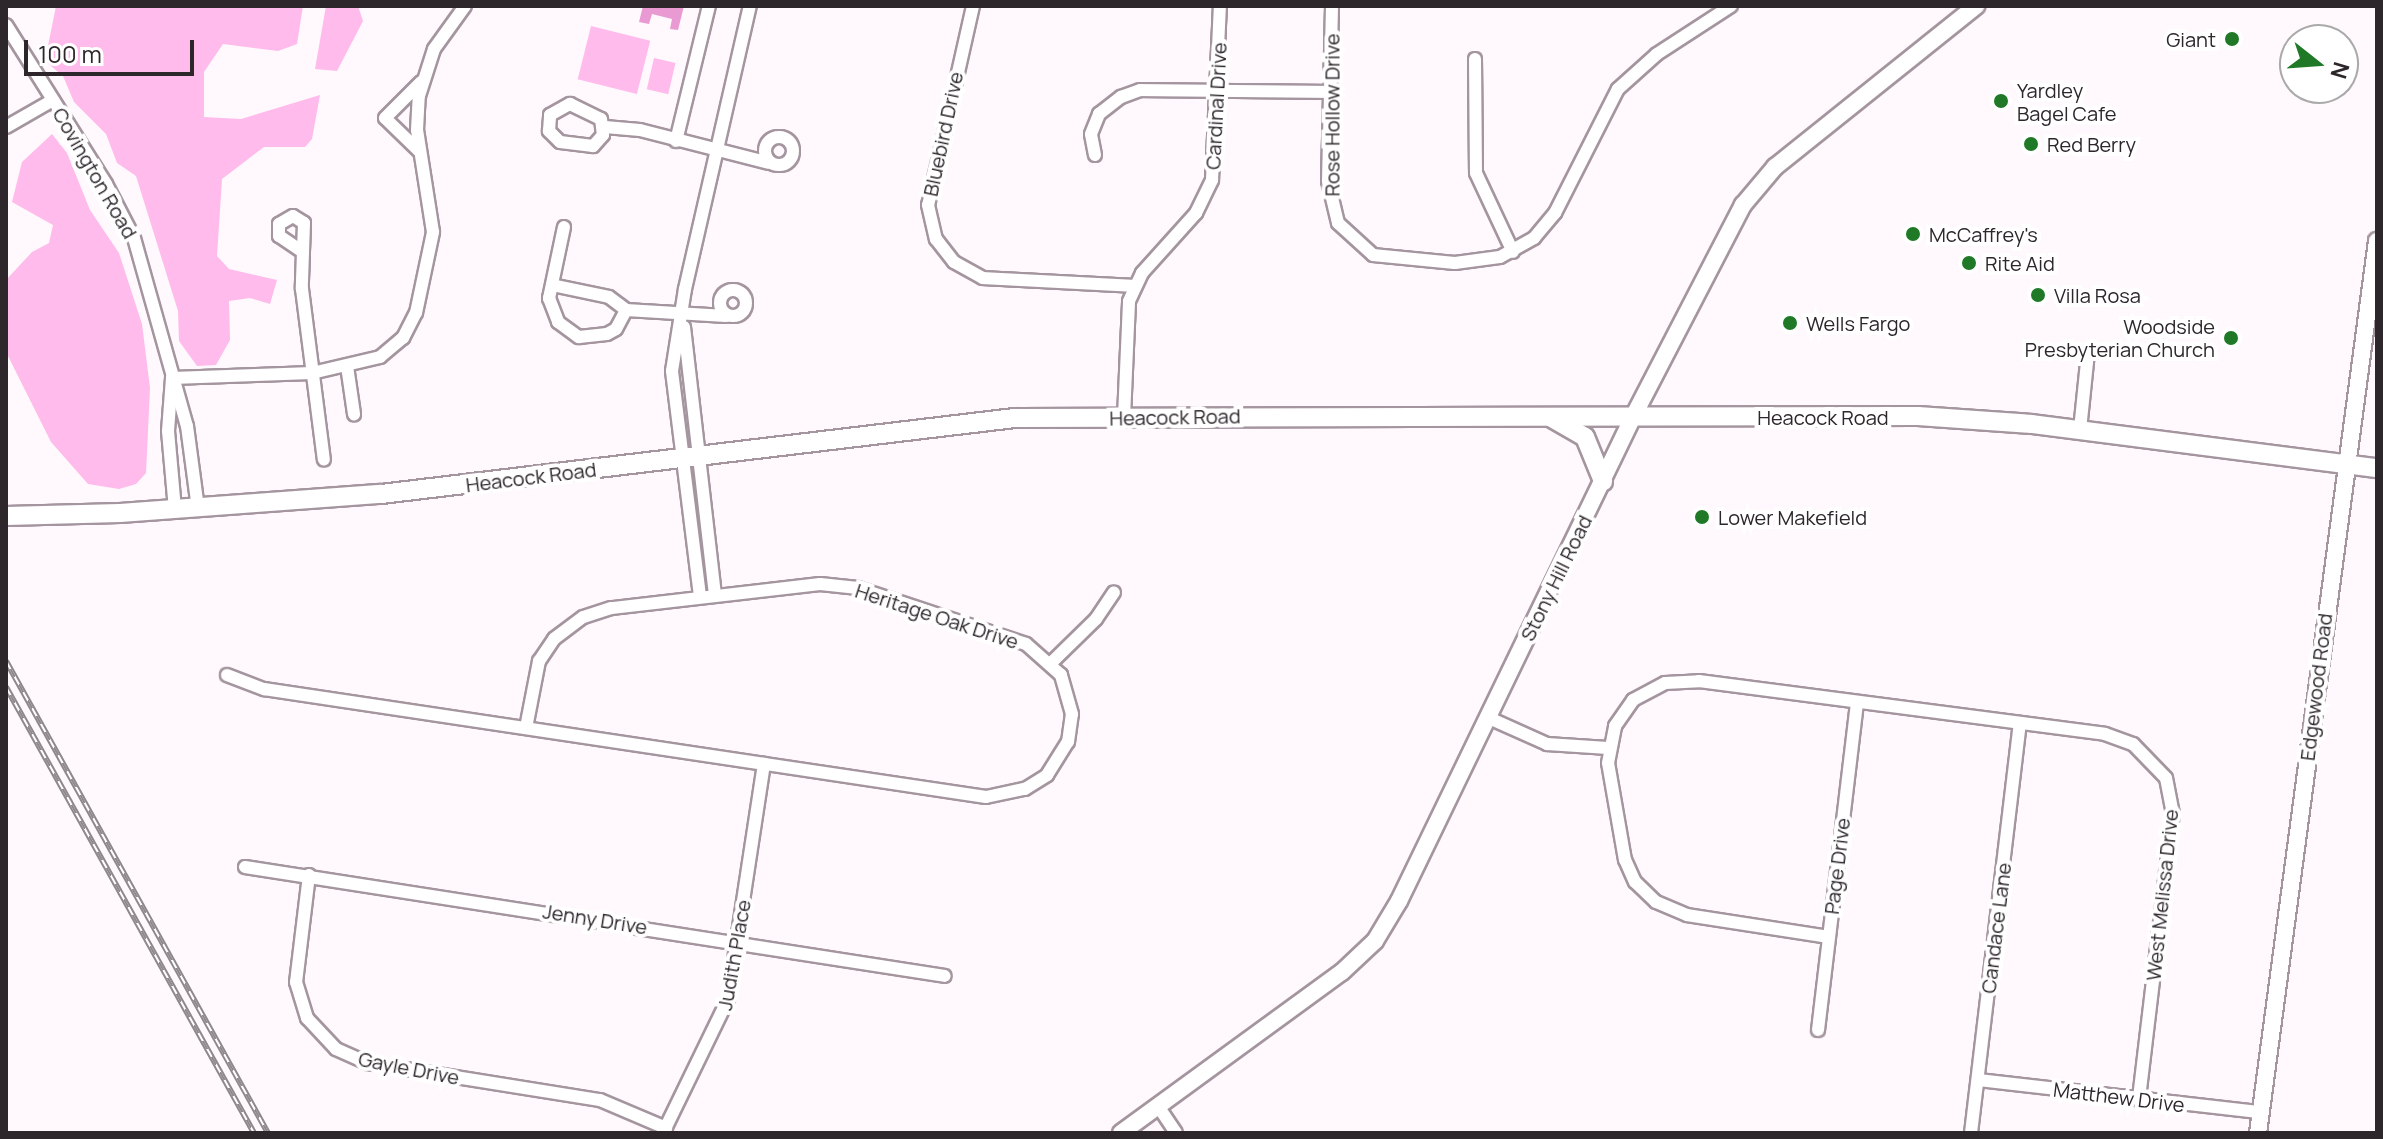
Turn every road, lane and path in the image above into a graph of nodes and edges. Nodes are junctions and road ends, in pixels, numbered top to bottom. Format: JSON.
{"nodes":[{"id":1,"x":709,"y":6,"type":"edge"},
{"id":2,"x":750,"y":6,"type":"edge"},
{"id":3,"x":973,"y":6,"type":"edge"},
{"id":4,"x":1220,"y":6,"type":"edge"},
{"id":5,"x":1332,"y":6,"type":"edge"},
{"id":6,"x":1731,"y":6,"type":"edge"},
{"id":7,"x":1976,"y":6,"type":"edge"},
{"id":8,"x":457,"y":9,"type":"edge"},
{"id":9,"x":6,"y":25,"type":"edge"},
{"id":10,"x":1475,"y":59,"type":"dead end"},
{"id":11,"x":421,"y":82,"type":"junction"},
{"id":12,"x":1217,"y":90,"type":"junction"},
{"id":13,"x":1330,"y":92,"type":"junction"},
{"id":14,"x":53,"y":100,"type":"junction"},
{"id":15,"x":6,"y":127,"type":"edge"},
{"id":16,"x":605,"y":127,"type":"junction"},
{"id":17,"x":676,"y":141,"type":"junction"},
{"id":18,"x":718,"y":150,"type":"junction"},
{"id":19,"x":419,"y":151,"type":"junction"},
{"id":20,"x":1095,"y":155,"type":"dead end"},
{"id":21,"x":769,"y":163,"type":"dead end"},
{"id":22,"x":564,"y":227,"type":"dead end"},
{"id":23,"x":2377,"y":241,"type":"edge"},
{"id":24,"x":303,"y":252,"type":"dead end"},
{"id":25,"x":1513,"y":252,"type":"junction"},
{"id":26,"x":552,"y":285,"type":"junction"},
{"id":27,"x":1135,"y":286,"type":"junction"},
{"id":28,"x":626,"y":310,"type":"junction"},
{"id":29,"x":682,"y":311,"type":"junction"},
{"id":30,"x":726,"y":316,"type":"dead end"},
{"id":31,"x":2088,"y":353,"type":"dead end"},
{"id":32,"x":347,"y":366,"type":"junction"},
{"id":33,"x":312,"y":373,"type":"junction"},
{"id":34,"x":172,"y":378,"type":"junction"},
{"id":35,"x":354,"y":414,"type":"dead end"},
{"id":36,"x":1548,"y":415,"type":"junction"},
{"id":37,"x":1124,"y":417,"type":"junction"},
{"id":38,"x":1633,"y":417,"type":"junction"},
{"id":39,"x":2080,"y":430,"type":"junction"},
{"id":40,"x":691,"y":457,"type":"junction"},
{"id":41,"x":324,"y":460,"type":"dead end"},
{"id":42,"x":2347,"y":464,"type":"junction"},
{"id":43,"x":2377,"y":468,"type":"edge"},
{"id":44,"x":1603,"y":481,"type":"junction"},
{"id":45,"x":198,"y":508,"type":"junction"},
{"id":46,"x":175,"y":510,"type":"junction"},
{"id":47,"x":6,"y":516,"type":"edge"},
{"id":48,"x":1114,"y":592,"type":"dead end"},
{"id":49,"x":715,"y":594,"type":"junction"},
{"id":50,"x":700,"y":596,"type":"junction"},
{"id":51,"x":1051,"y":663,"type":"junction"},
{"id":52,"x":227,"y":675,"type":"dead end"},
{"id":53,"x":1857,"y":702,"type":"junction"},
{"id":54,"x":1489,"y":718,"type":"junction"},
{"id":55,"x":2020,"y":723,"type":"junction"},
{"id":56,"x":526,"y":728,"type":"junction"},
{"id":57,"x":1608,"y":748,"type":"junction"},
{"id":58,"x":764,"y":764,"type":"junction"},
{"id":59,"x":245,"y":867,"type":"dead end"},
{"id":60,"x":309,"y":875,"type":"junction"},
{"id":61,"x":1829,"y":937,"type":"junction"},
{"id":62,"x":738,"y":941,"type":"junction"},
{"id":63,"x":945,"y":976,"type":"dead end"},
{"id":64,"x":1818,"y":1030,"type":"dead end"},
{"id":65,"x":1978,"y":1080,"type":"junction"},
{"id":66,"x":2139,"y":1100,"type":"junction"},
{"id":67,"x":1158,"y":1106,"type":"junction"},
{"id":68,"x":2261,"y":1112,"type":"junction"},
{"id":69,"x":664,"y":1130,"type":"edge"},
{"id":70,"x":1121,"y":1133,"type":"edge"},
{"id":71,"x":1176,"y":1133,"type":"edge"},
{"id":72,"x":1971,"y":1133,"type":"edge"},
{"id":73,"x":2258,"y":1133,"type":"edge"}],
"edges":[{"from":1,"to":17,"type":"street"},
{"from":2,"to":18,"type":"street"},
{"from":3,"to":27,"type":"street","name":"Bluebird Drive"},
{"from":4,"to":12,"type":"street","name":"Cardinal Drive"},
{"from":5,"to":13,"type":"street","name":"Rose Hollow Drive"},
{"from":6,"to":25,"type":"street","name":"Rose Hollow Drive"},
{"from":7,"to":38,"type":"street","name":"Stony Hill Road"},
{"from":8,"to":11,"type":"street"},
{"from":9,"to":14,"type":"street","name":"Covington Road"},
{"from":10,"to":25,"type":"street"},
{"from":11,"to":19,"type":"street"},
{"from":11,"to":19,"type":"street"},
{"from":12,"to":13,"type":"street"},
{"from":12,"to":20,"type":"street"},
{"from":12,"to":27,"type":"street","name":"Cardinal Drive"},
{"from":13,"to":25,"type":"street","name":"Rose Hollow Drive"},
{"from":14,"to":15,"type":"street"},
{"from":14,"to":34,"type":"street","name":"Covington Road"},
{"from":16,"to":16,"type":"street"},
{"from":16,"to":17,"type":"street"},
{"from":17,"to":18,"type":"street"},
{"from":18,"to":21,"type":"street"},
{"from":18,"to":29,"type":"street"},
{"from":19,"to":32,"type":"street"},
{"from":22,"to":26,"type":"street"},
{"from":23,"to":42,"type":"street","name":"Edgewood Road"},
{"from":24,"to":33,"type":"street"},
{"from":26,"to":28,"type":"street"},
{"from":26,"to":28,"type":"street"},
{"from":27,"to":37,"type":"street","name":"Cardinal Drive"},
{"from":28,"to":29,"type":"street"},
{"from":29,"to":30,"type":"street"},
{"from":29,"to":40,"type":"street"},
{"from":31,"to":39,"type":"street"},
{"from":32,"to":33,"type":"street"},
{"from":32,"to":35,"type":"street"},
{"from":33,"to":34,"type":"street"},
{"from":33,"to":41,"type":"street"},
{"from":34,"to":45,"type":"street","name":"Covington Road"},
{"from":34,"to":46,"type":"street","name":"Covington Road"},
{"from":36,"to":37,"type":"main road","name":"Heacock Road"},
{"from":36,"to":38,"type":"main road","name":"Heacock Road"},
{"from":36,"to":44,"type":"main road"},
{"from":37,"to":40,"type":"main road","name":"Heacock Road"},
{"from":38,"to":39,"type":"main road","name":"Heacock Road"},
{"from":38,"to":44,"type":"street","name":"Stony Hill Road"},
{"from":39,"to":42,"type":"main road","name":"Heacock Road"},
{"from":40,"to":45,"type":"main road","name":"Heacock Road"},
{"from":40,"to":49,"type":"street"},
{"from":40,"to":50,"type":"street"},
{"from":42,"to":43,"type":"main road","name":"Heacock Road"},
{"from":42,"to":68,"type":"street","name":"Edgewood Road"},
{"from":44,"to":54,"type":"street","name":"Stony Hill Road"},
{"from":45,"to":46,"type":"main road","name":"Heacock Road"},
{"from":46,"to":47,"type":"main road","name":"Heacock Road"},
{"from":48,"to":51,"type":"street"},
{"from":49,"to":50,"type":"street","name":"Heritage Oak Drive"},
{"from":49,"to":51,"type":"street","name":"Heritage Oak Drive"},
{"from":50,"to":56,"type":"street","name":"Heritage Oak Drive"},
{"from":51,"to":58,"type":"street"},
{"from":52,"to":56,"type":"street"},
{"from":53,"to":55,"type":"street","name":"West Melissa Drive"},
{"from":53,"to":57,"type":"street","name":"West Melissa Drive"},
{"from":53,"to":61,"type":"street","name":"Page Drive"},
{"from":54,"to":57,"type":"street"},
{"from":54,"to":67,"type":"street","name":"Stony Hill Road"},
{"from":55,"to":65,"type":"street","name":"Candace Lane"},
{"from":55,"to":66,"type":"street","name":"West Melissa Drive"},
{"from":56,"to":58,"type":"street"},
{"from":57,"to":61,"type":"street"},
{"from":58,"to":62,"type":"street","name":"Judith Place"},
{"from":59,"to":60,"type":"street","name":"Jenny Drive"},
{"from":60,"to":62,"type":"street","name":"Jenny Drive"},
{"from":60,"to":69,"type":"street","name":"Gayle Drive"},
{"from":61,"to":64,"type":"street","name":"Page Drive"},
{"from":62,"to":63,"type":"street","name":"Jenny Drive"},
{"from":62,"to":69,"type":"street","name":"Judith Place"},
{"from":65,"to":66,"type":"street","name":"Matthew Drive"},
{"from":65,"to":72,"type":"street","name":"Candace Lane"},
{"from":66,"to":68,"type":"street","name":"Matthew Drive"},
{"from":67,"to":70,"type":"street","name":"Stony Hill Road"},
{"from":67,"to":71,"type":"street"},
{"from":68,"to":73,"type":"street","name":"Edgewood Road"}]}
